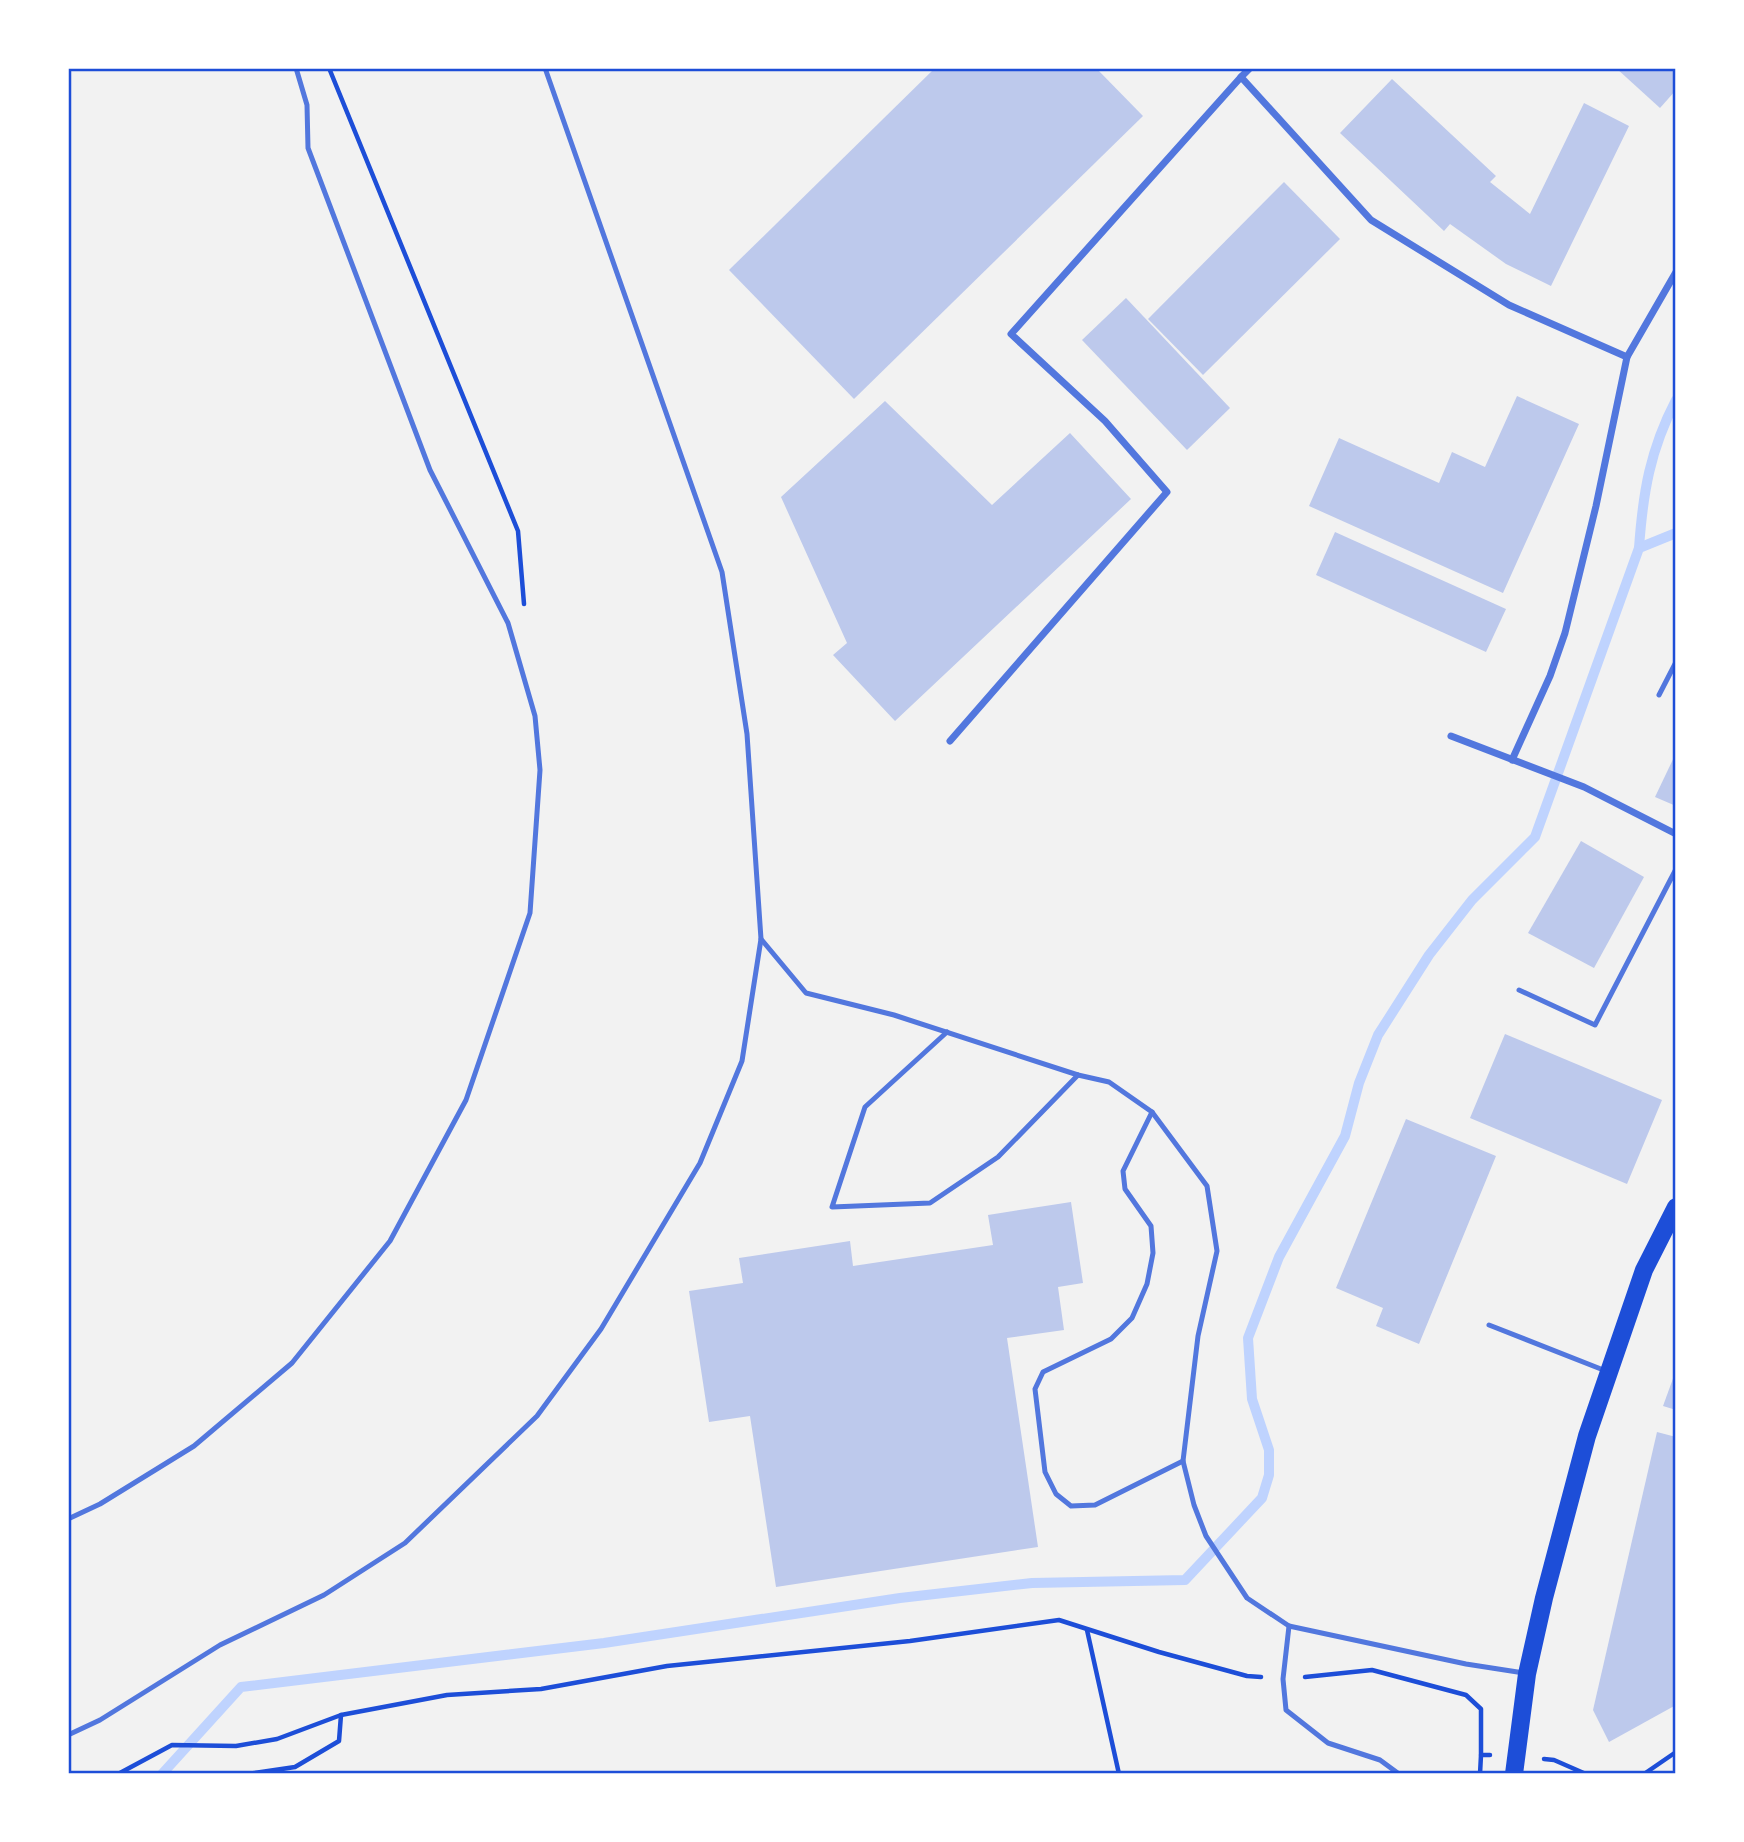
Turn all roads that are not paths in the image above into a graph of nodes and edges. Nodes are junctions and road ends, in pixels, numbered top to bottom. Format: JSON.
{"nodes":[{"id":1,"x":296,"y":68,"type":"edge"},
{"id":2,"x":545,"y":68,"type":"edge"},
{"id":3,"x":1250,"y":68,"type":"edge"},
{"id":4,"x":1241,"y":77,"type":"junction"},
{"id":5,"x":1676,"y":272,"type":"edge"},
{"id":6,"x":1627,"y":357,"type":"junction"},
{"id":7,"x":1676,"y":662,"type":"edge"},
{"id":8,"x":1659,"y":695,"type":"dead end"},
{"id":9,"x":1451,"y":736,"type":"dead end"},
{"id":10,"x":950,"y":741,"type":"dead end"},
{"id":11,"x":1512,"y":760,"type":"junction"},
{"id":12,"x":1676,"y":834,"type":"edge"},
{"id":13,"x":1676,"y":869,"type":"edge"},
{"id":14,"x":761,"y":939,"type":"junction"},
{"id":15,"x":1519,"y":990,"type":"dead end"},
{"id":16,"x":948,"y":1032,"type":"junction"},
{"id":17,"x":1078,"y":1075,"type":"junction"},
{"id":18,"x":1152,"y":1112,"type":"junction"},
{"id":19,"x":1676,"y":1207,"type":"edge"},
{"id":20,"x":1489,"y":1325,"type":"dead end"},
{"id":21,"x":1609,"y":1372,"type":"junction"},
{"id":22,"x":1183,"y":1461,"type":"junction"},
{"id":23,"x":68,"y":1519,"type":"edge"},
{"id":24,"x":1289,"y":1626,"type":"junction"},
{"id":25,"x":1527,"y":1674,"type":"junction"},
{"id":26,"x":68,"y":1735,"type":"edge"},
{"id":27,"x":1515,"y":1765,"type":"edge"},
{"id":28,"x":1399,"y":1774,"type":"edge"}],
"edges":[{"from":1,"to":23,"type":"lane"},
{"from":2,"to":14,"type":"lane"},
{"from":3,"to":4,"type":"street"},
{"from":4,"to":6,"type":"street"},
{"from":4,"to":10,"type":"street"},
{"from":5,"to":6,"type":"street"},
{"from":6,"to":11,"type":"street"},
{"from":7,"to":8,"type":"lane"},
{"from":9,"to":11,"type":"street"},
{"from":11,"to":12,"type":"street"},
{"from":13,"to":15,"type":"lane"},
{"from":14,"to":16,"type":"lane"},
{"from":14,"to":26,"type":"lane"},
{"from":16,"to":17,"type":"lane"},
{"from":16,"to":17,"type":"lane"},
{"from":17,"to":18,"type":"lane"},
{"from":18,"to":22,"type":"lane"},
{"from":18,"to":22,"type":"lane"},
{"from":19,"to":21,"type":"main road"},
{"from":20,"to":21,"type":"lane"},
{"from":21,"to":25,"type":"main road"},
{"from":22,"to":24,"type":"lane"},
{"from":24,"to":25,"type":"lane"},
{"from":24,"to":28,"type":"lane"},
{"from":25,"to":27,"type":"main road"}]}
